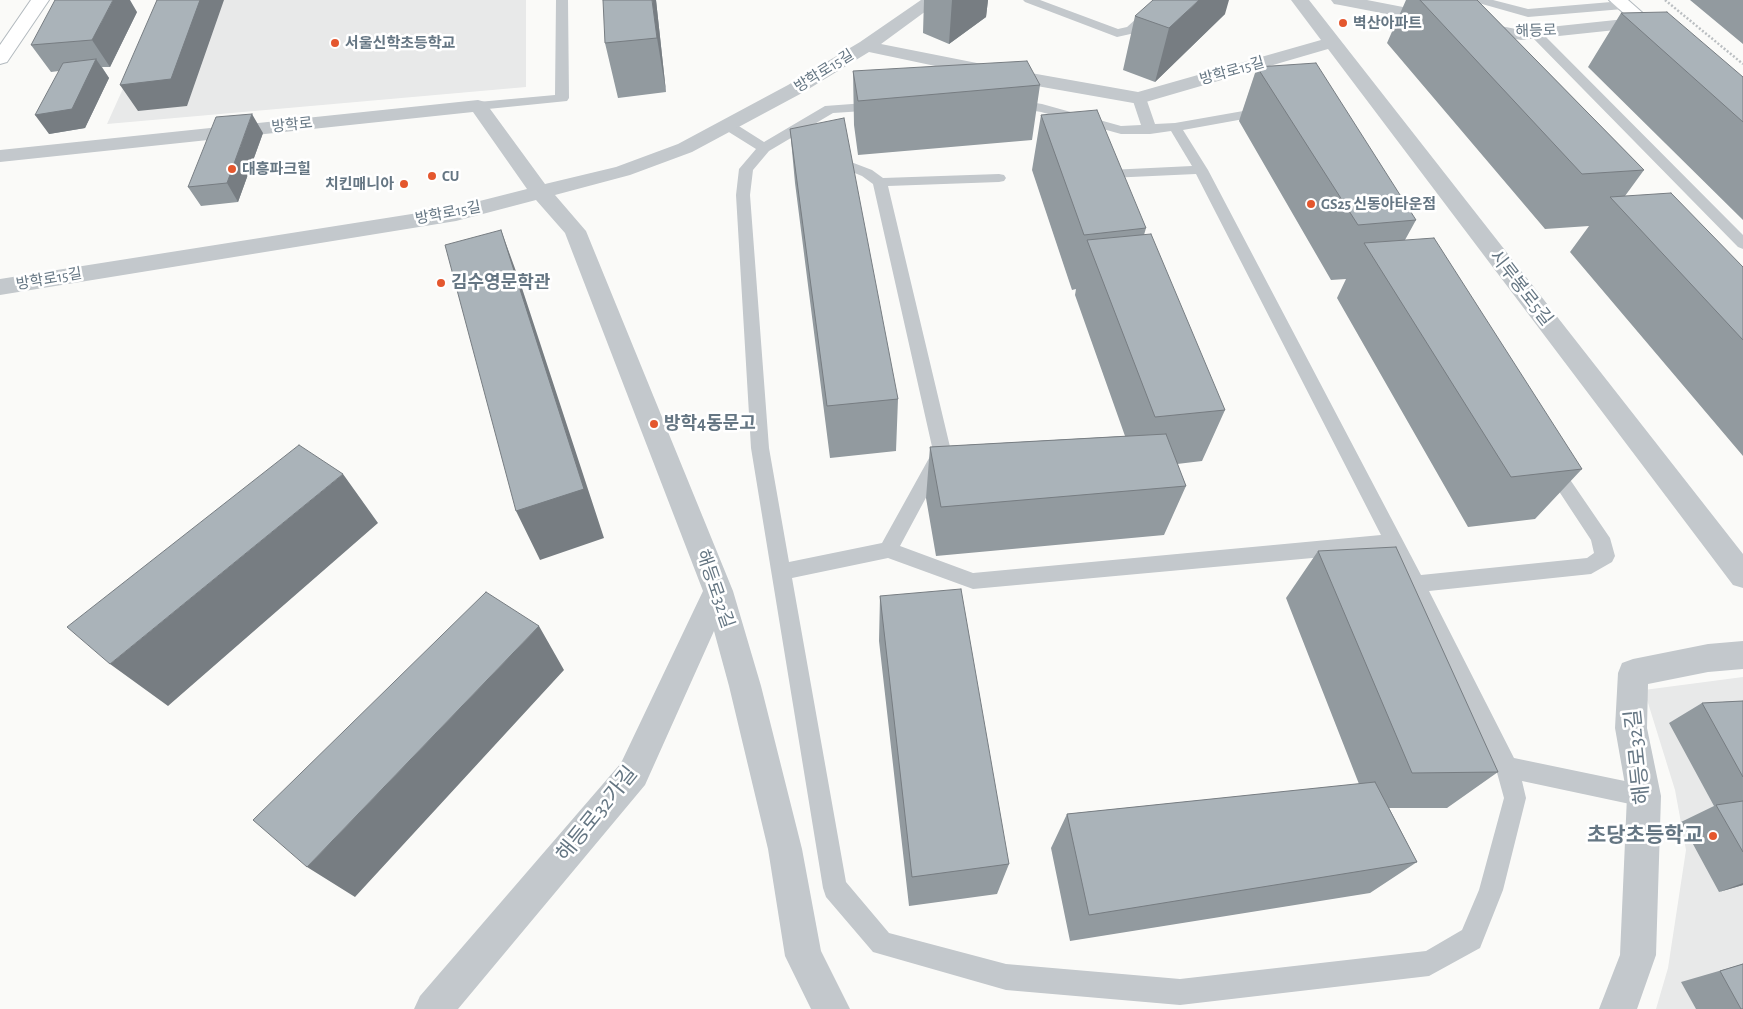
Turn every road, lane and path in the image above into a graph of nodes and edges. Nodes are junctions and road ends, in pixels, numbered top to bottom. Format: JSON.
{"nodes":[{"id":1,"x":40,"y":0,"type":"edge"},
{"id":2,"x":562,"y":0,"type":"edge"},
{"id":3,"x":932,"y":0,"type":"edge"},
{"id":4,"x":1029,"y":0,"type":"edge"},
{"id":5,"x":1164,"y":0,"type":"edge"},
{"id":6,"x":1300,"y":0,"type":"edge"},
{"id":7,"x":1340,"y":0,"type":"edge"},
{"id":8,"x":1479,"y":0,"type":"edge"},
{"id":9,"x":1665,"y":0,"type":"edge"},
{"id":10,"x":1620,"y":2,"type":"edge"},
{"id":11,"x":1644,"y":22,"type":"junction"},
{"id":12,"x":1535,"y":33,"type":"junction"},
{"id":13,"x":1332,"y":42,"type":"junction"},
{"id":14,"x":866,"y":46,"type":"junction"},
{"id":15,"x":1672,"y":47,"type":"edge"},
{"id":16,"x":0,"y":58,"type":"edge"},
{"id":17,"x":1743,"y":64,"type":"edge"},
{"id":18,"x":1138,"y":98,"type":"junction"},
{"id":19,"x":996,"y":101,"type":"edge"},
{"id":20,"x":898,"y":105,"type":"edge"},
{"id":21,"x":478,"y":106,"type":"junction"},
{"id":22,"x":1282,"y":110,"type":"edge"},
{"id":23,"x":729,"y":126,"type":"junction"},
{"id":24,"x":1175,"y":127,"type":"junction"},
{"id":25,"x":1150,"y":130,"type":"junction"},
{"id":26,"x":781,"y":138,"type":"junction"},
{"id":27,"x":798,"y":145,"type":"edge"},
{"id":28,"x":764,"y":148,"type":"junction"},
{"id":29,"x":815,"y":152,"type":"edge"},
{"id":30,"x":0,"y":156,"type":"edge"},
{"id":31,"x":1201,"y":170,"type":"junction"},
{"id":32,"x":1109,"y":174,"type":"edge"},
{"id":33,"x":999,"y":178,"type":"dead end"},
{"id":34,"x":880,"y":182,"type":"junction"},
{"id":35,"x":540,"y":192,"type":"junction"},
{"id":36,"x":1743,"y":244,"type":"edge"},
{"id":37,"x":0,"y":288,"type":"edge"},
{"id":38,"x":1544,"y":457,"type":"edge"},
{"id":39,"x":1394,"y":542,"type":"junction"},
{"id":40,"x":888,"y":550,"type":"junction"},
{"id":41,"x":781,"y":572,"type":"junction"},
{"id":42,"x":1743,"y":576,"type":"edge"},
{"id":43,"x":1415,"y":584,"type":"junction"},
{"id":44,"x":718,"y":591,"type":"junction"},
{"id":45,"x":1743,"y":655,"type":"edge"},
{"id":46,"x":1507,"y":767,"type":"junction"},
{"id":47,"x":1644,"y":796,"type":"junction"},
{"id":48,"x":433,"y":1009,"type":"edge"},
{"id":49,"x":831,"y":1009,"type":"edge"},
{"id":50,"x":1618,"y":1009,"type":"edge"}],
"edges":[{"from":1,"to":16,"type":"main road"},
{"from":2,"to":21,"type":"lane"},
{"from":3,"to":14,"type":"street","name":"방학로15길"},
{"from":4,"to":5,"type":"lane"},
{"from":6,"to":13,"type":"street","name":"시루봉로5길"},
{"from":7,"to":12,"type":"street","name":"해등로"},
{"from":8,"to":10,"type":"lane"},
{"from":9,"to":17,"type":"path"},
{"from":10,"to":11,"type":"main road"},
{"from":11,"to":12,"type":"street","name":"해등로"},
{"from":11,"to":15,"type":"main road"},
{"from":12,"to":36,"type":"lane"},
{"from":13,"to":18,"type":"street","name":"방학로15길"},
{"from":13,"to":42,"type":"street","name":"시루봉로5길"},
{"from":14,"to":18,"type":"street","name":"방학로15길"},
{"from":14,"to":23,"type":"street","name":"방학로15길"},
{"from":18,"to":25,"type":"lane"},
{"from":19,"to":25,"type":"lane"},
{"from":20,"to":26,"type":"lane"},
{"from":21,"to":30,"type":"street","name":"방학로"},
{"from":21,"to":35,"type":"street"},
{"from":22,"to":24,"type":"lane"},
{"from":23,"to":28,"type":"lane"},
{"from":23,"to":35,"type":"street","name":"방학로15길"},
{"from":24,"to":25,"type":"lane"},
{"from":24,"to":31,"type":"lane"},
{"from":26,"to":27,"type":"lane"},
{"from":26,"to":28,"type":"lane"},
{"from":28,"to":41,"type":"lane"},
{"from":29,"to":34,"type":"lane"},
{"from":31,"to":32,"type":"lane"},
{"from":31,"to":39,"type":"lane"},
{"from":33,"to":34,"type":"lane"},
{"from":34,"to":40,"type":"lane"},
{"from":35,"to":37,"type":"street","name":"방학로15길"},
{"from":35,"to":44,"type":"street","name":"해등로32길"},
{"from":38,"to":43,"type":"lane"},
{"from":39,"to":40,"type":"lane"},
{"from":39,"to":43,"type":"lane"},
{"from":40,"to":41,"type":"lane"},
{"from":41,"to":46,"type":"lane"},
{"from":43,"to":46,"type":"lane"},
{"from":44,"to":48,"type":"street","name":"해등로32가길"},
{"from":44,"to":49,"type":"street","name":"해등로32길"},
{"from":45,"to":47,"type":"street","name":"해등로32길"},
{"from":46,"to":47,"type":"lane"},
{"from":47,"to":50,"type":"street","name":"해등로32길"}]}
